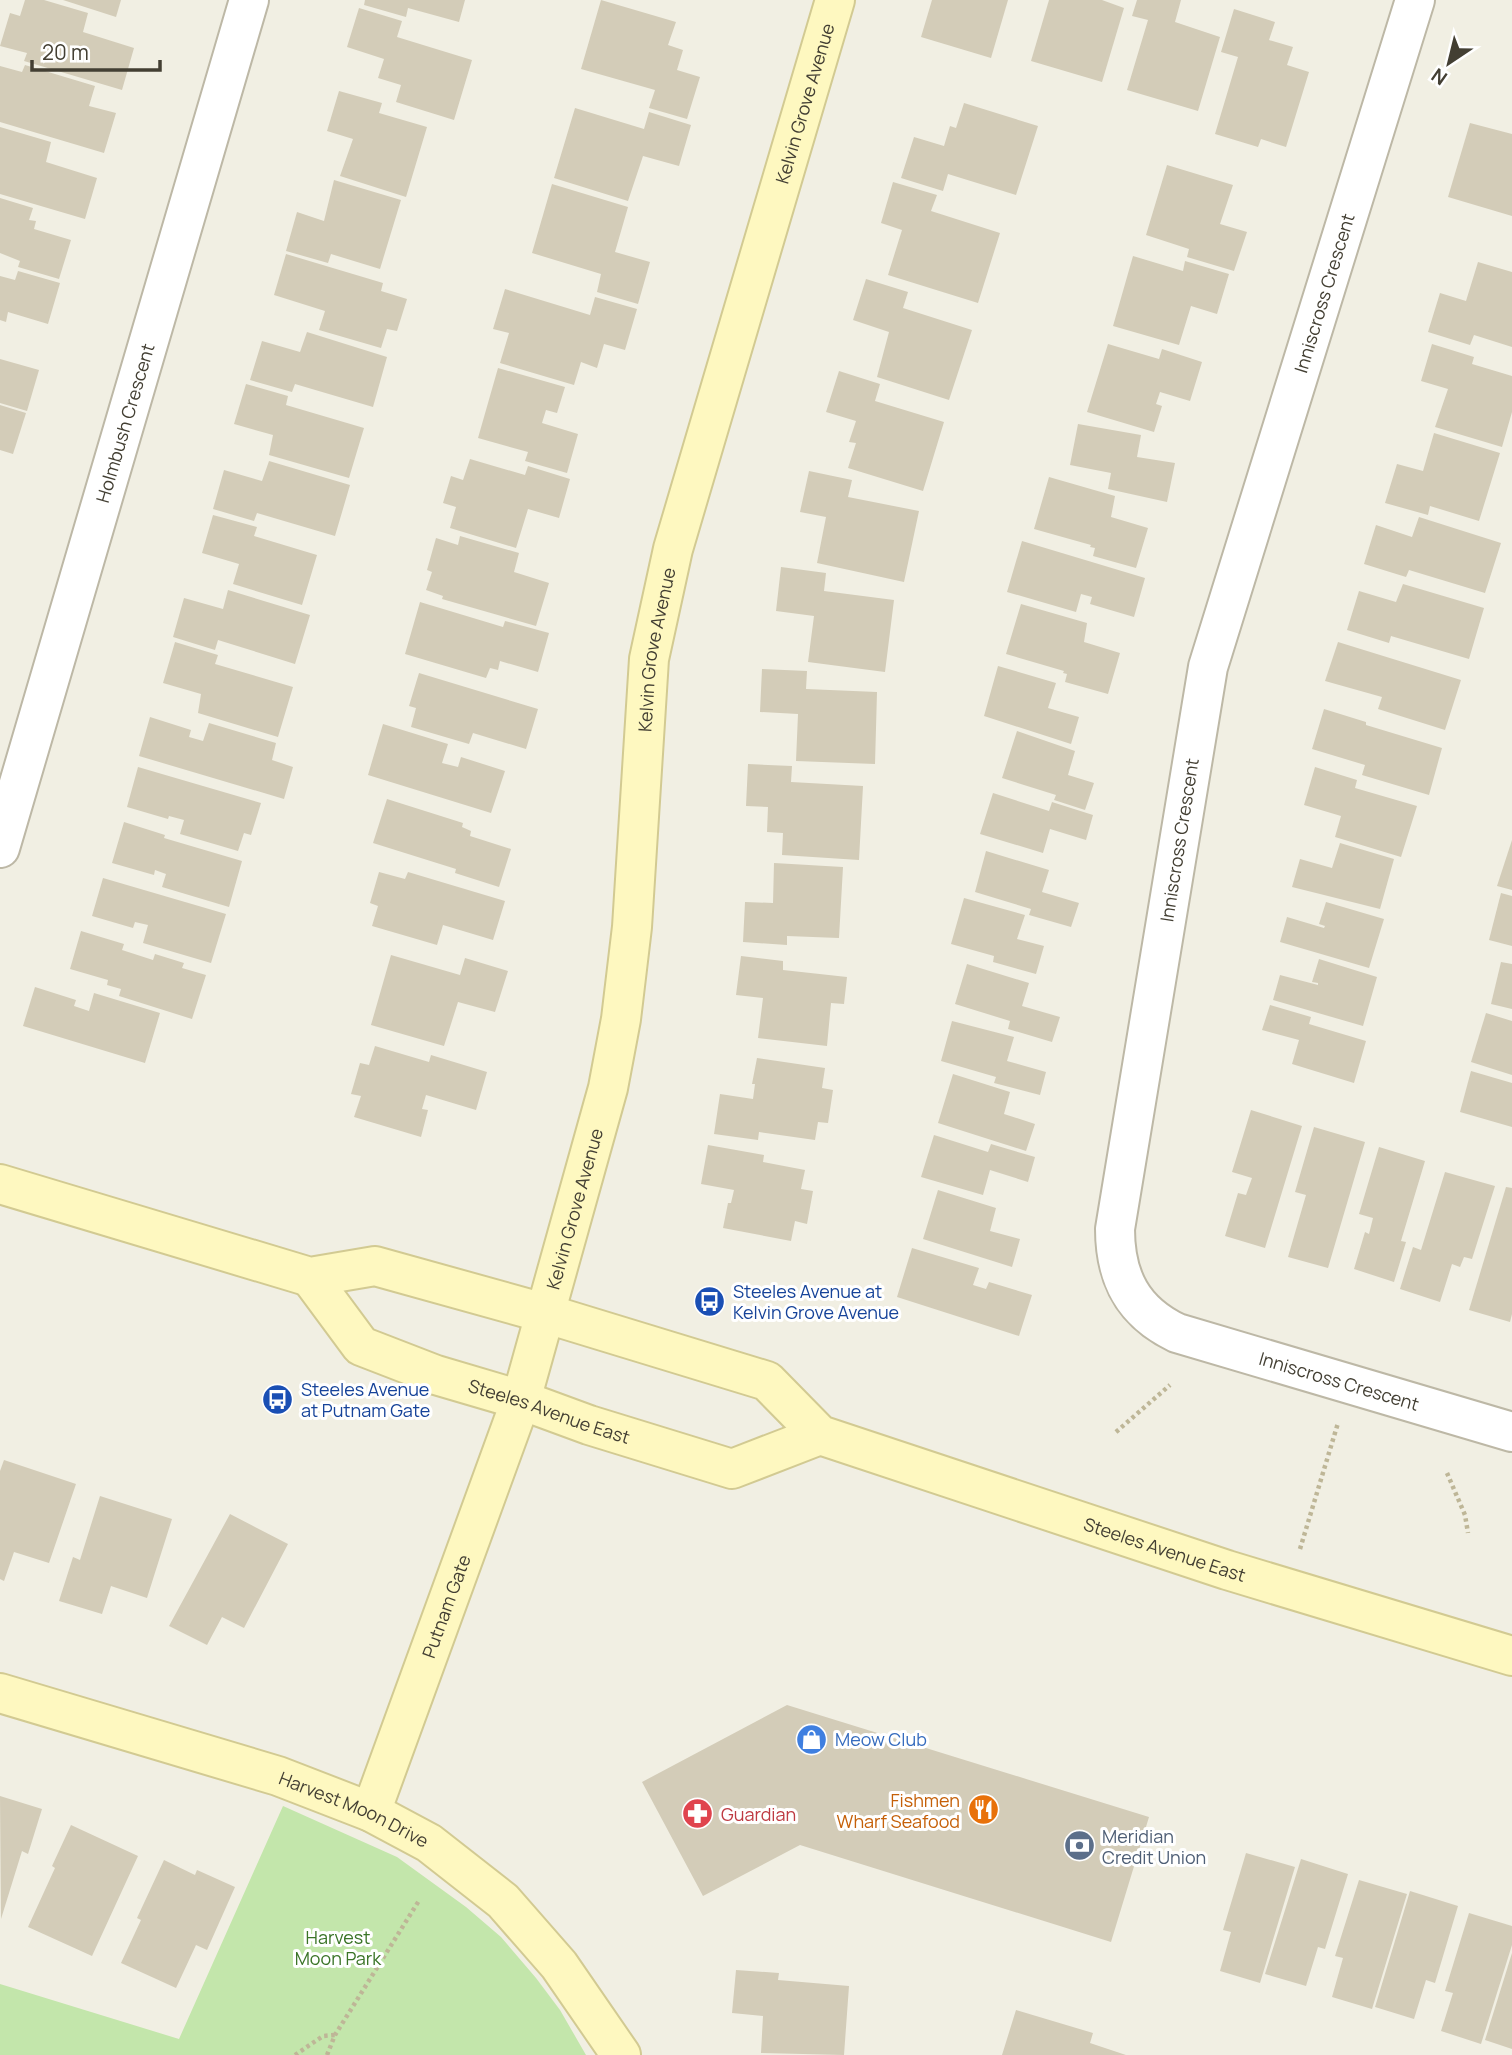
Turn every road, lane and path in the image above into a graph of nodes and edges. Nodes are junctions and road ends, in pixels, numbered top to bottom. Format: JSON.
{"nodes":[{"id":1,"x":249,"y":0,"type":"edge"},
{"id":2,"x":835,"y":0,"type":"edge"},
{"id":3,"x":1415,"y":0,"type":"edge"},
{"id":4,"x":0,"y":848,"type":"edge"},
{"id":5,"x":0,"y":1184,"type":"edge"},
{"id":6,"x":310,"y":1277,"type":"junction"},
{"id":7,"x":544,"y":1313,"type":"junction"},
{"id":8,"x":1170,"y":1385,"type":"dead end"},
{"id":9,"x":1349,"y":1386,"type":"junction"},
{"id":10,"x":521,"y":1400,"type":"junction"},
{"id":11,"x":1116,"y":1432,"type":"dead end"},
{"id":12,"x":1512,"y":1433,"type":"edge"},
{"id":13,"x":820,"y":1435,"type":"junction"},
{"id":14,"x":1447,"y":1472,"type":"dead end"},
{"id":15,"x":1468,"y":1533,"type":"dead end"},
{"id":16,"x":1289,"y":1589,"type":"junction"},
{"id":17,"x":1512,"y":1656,"type":"edge"},
{"id":18,"x":0,"y":1693,"type":"edge"},
{"id":19,"x":371,"y":1812,"type":"junction"},
{"id":20,"x":420,"y":1899,"type":"dead end"},
{"id":21,"x":335,"y":2035,"type":"junction"},
{"id":22,"x":295,"y":2055,"type":"edge"},
{"id":23,"x":327,"y":2055,"type":"edge"},
{"id":24,"x":621,"y":2055,"type":"edge"}],
"edges":[{"from":1,"to":4,"type":"street","name":"Holmbush Crescent"},
{"from":2,"to":7,"type":"street","name":"Kelvin Grove Avenue"},
{"from":3,"to":9,"type":"street","name":"Inniscross Crescent"},
{"from":5,"to":6,"type":"street","name":"Steeles Avenue East"},
{"from":6,"to":7,"type":"street","name":"Steeles Avenue East"},
{"from":6,"to":10,"type":"street","name":"Steeles Avenue East"},
{"from":7,"to":10,"type":"street","name":"Kelvin Grove Avenue"},
{"from":7,"to":13,"type":"street","name":"Steeles Avenue East"},
{"from":8,"to":11,"type":"path"},
{"from":9,"to":12,"type":"street","name":"Inniscross Crescent"},
{"from":9,"to":16,"type":"path"},
{"from":10,"to":13,"type":"street","name":"Steeles Avenue East"},
{"from":10,"to":19,"type":"street","name":"Putnam Gate"},
{"from":13,"to":16,"type":"street","name":"Steeles Avenue East"},
{"from":14,"to":15,"type":"path"},
{"from":16,"to":17,"type":"street","name":"Steeles Avenue East"},
{"from":18,"to":19,"type":"street","name":"Harvest Moon Drive"},
{"from":19,"to":24,"type":"street","name":"Harvest Moon Drive"},
{"from":20,"to":21,"type":"path"},
{"from":21,"to":22,"type":"path"},
{"from":21,"to":23,"type":"path"}]}
